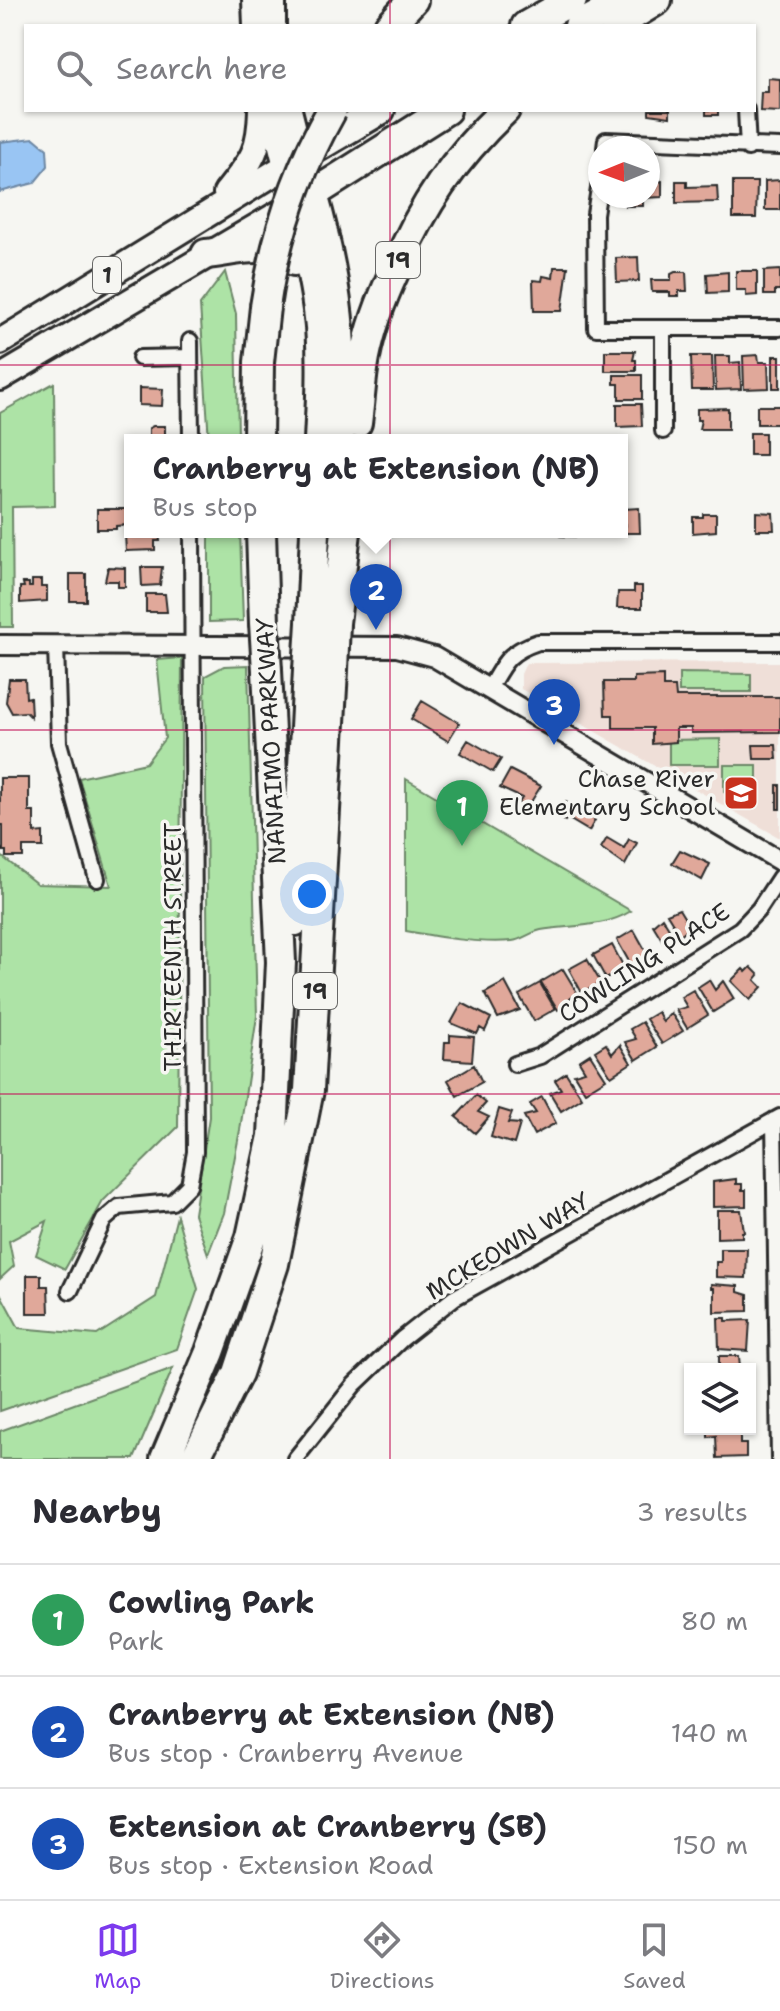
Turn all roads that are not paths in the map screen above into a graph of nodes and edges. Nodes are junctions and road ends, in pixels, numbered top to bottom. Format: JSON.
{"nodes":[{"id":1,"x":254,"y":0,"type":"edge"},
{"id":2,"x":274,"y":0,"type":"edge"},
{"id":3,"x":413,"y":0,"type":"edge"},
{"id":4,"x":572,"y":0,"type":"edge"},
{"id":5,"x":626,"y":0,"type":"edge"},
{"id":6,"x":657,"y":0,"type":"edge"},
{"id":7,"x":255,"y":24,"type":"edge"},
{"id":8,"x":274,"y":24,"type":"edge"},
{"id":9,"x":391,"y":24,"type":"edge"},
{"id":10,"x":530,"y":24,"type":"edge"},
{"id":11,"x":583,"y":24,"type":"edge"},
{"id":12,"x":617,"y":24,"type":"edge"},
{"id":13,"x":261,"y":112,"type":"edge"},
{"id":14,"x":272,"y":112,"type":"edge"},
{"id":15,"x":290,"y":112,"type":"edge"},
{"id":16,"x":330,"y":112,"type":"edge"},
{"id":17,"x":331,"y":112,"type":"edge"},
{"id":18,"x":352,"y":112,"type":"edge"},
{"id":19,"x":377,"y":112,"type":"edge"},
{"id":20,"x":443,"y":112,"type":"edge"},
{"id":21,"x":503,"y":112,"type":"edge"},
{"id":22,"x":746,"y":112,"type":"edge"},
{"id":23,"x":660,"y":143,"type":"edge"},
{"id":24,"x":780,"y":147,"type":"edge"},
{"id":25,"x":748,"y":148,"type":"junction"},
{"id":26,"x":294,"y":161,"type":"junction"},
{"id":27,"x":304,"y":199,"type":"junction"},
{"id":28,"x":215,"y":208,"type":"junction"},
{"id":29,"x":596,"y":208,"type":"edge"},
{"id":30,"x":206,"y":254,"type":"junction"},
{"id":31,"x":315,"y":295,"type":"junction"},
{"id":32,"x":663,"y":328,"type":"junction"},
{"id":33,"x":780,"y":328,"type":"edge"},
{"id":34,"x":190,"y":341,"type":"dead end"},
{"id":35,"x":0,"y":342,"type":"edge"},
{"id":36,"x":190,"y":357,"type":"junction"},
{"id":37,"x":140,"y":358,"type":"dead end"},
{"id":38,"x":0,"y":378,"type":"edge"},
{"id":39,"x":663,"y":431,"type":"dead end"},
{"id":40,"x":191,"y":434,"type":"edge"},
{"id":41,"x":258,"y":434,"type":"edge"},
{"id":42,"x":319,"y":434,"type":"edge"},
{"id":43,"x":339,"y":434,"type":"edge"},
{"id":44,"x":356,"y":434,"type":"edge"},
{"id":45,"x":192,"y":538,"type":"edge"},
{"id":46,"x":261,"y":538,"type":"edge"},
{"id":47,"x":316,"y":538,"type":"edge"},
{"id":48,"x":334,"y":538,"type":"edge"},
{"id":49,"x":344,"y":538,"type":"edge"},
{"id":50,"x":323,"y":623,"type":"junction"},
{"id":51,"x":780,"y":642,"type":"edge"},
{"id":52,"x":194,"y":644,"type":"junction"},
{"id":53,"x":0,"y":645,"type":"edge"},
{"id":54,"x":56,"y":645,"type":"junction"},
{"id":55,"x":321,"y":670,"type":"junction"},
{"id":56,"x":489,"y":689,"type":"junction"},
{"id":57,"x":780,"y":861,"type":"edge"},
{"id":58,"x":780,"y":877,"type":"edge"},
{"id":59,"x":97,"y":879,"type":"dead end"},
{"id":60,"x":515,"y":1064,"type":"dead end"},
{"id":61,"x":777,"y":1119,"type":"edge"},
{"id":62,"x":273,"y":1136,"type":"junction"},
{"id":63,"x":70,"y":1291,"type":"dead end"},
{"id":64,"x":779,"y":1319,"type":"edge"},
{"id":65,"x":165,"y":1459,"type":"edge"},
{"id":66,"x":195,"y":1459,"type":"edge"},
{"id":67,"x":295,"y":1459,"type":"edge"},
{"id":68,"x":779,"y":1459,"type":"edge"}],
"edges":[{"from":1,"to":7,"type":"main road"},
{"from":2,"to":8,"type":"main road"},
{"from":3,"to":9,"type":"highway"},
{"from":4,"to":10,"type":"highway"},
{"from":5,"to":11,"type":"highway"},
{"from":6,"to":12,"type":"highway"},
{"from":13,"to":28,"type":"highway"},
{"from":14,"to":26,"type":"main road"},
{"from":15,"to":26,"type":"main road"},
{"from":16,"to":18,"type":"highway"},
{"from":17,"to":41,"type":"highway","bridge":true},
{"from":19,"to":26,"type":"highway","number":"1"},
{"from":20,"to":27,"type":"highway","number":"1"},
{"from":21,"to":44,"type":"highway","number":"19"},
{"from":22,"to":25,"type":"street"},
{"from":23,"to":25,"type":"street"},
{"from":24,"to":25,"type":"street"},
{"from":26,"to":27,"type":"main road"},
{"from":26,"to":28,"type":"highway","number":"1"},
{"from":27,"to":30,"type":"highway","number":"1"},
{"from":27,"to":31,"type":"highway"},
{"from":27,"to":43,"type":"highway"},
{"from":28,"to":35,"type":"highway","number":"1"},
{"from":29,"to":32,"type":"street"},
{"from":30,"to":31,"type":"highway"},
{"from":30,"to":38,"type":"highway","number":"1"},
{"from":31,"to":42,"type":"highway"},
{"from":32,"to":33,"type":"street"},
{"from":32,"to":39,"type":"street"},
{"from":34,"to":36,"type":"street"},
{"from":36,"to":37,"type":"street"},
{"from":36,"to":40,"type":"street"},
{"from":45,"to":52,"type":"street","name":"THIRTEENTH STREET"},
{"from":46,"to":62,"type":"highway","name":"NANAIMO PARKWAY","number":"19","bridge":true},
{"from":47,"to":50,"type":"highway"},
{"from":48,"to":50,"type":"highway"},
{"from":49,"to":50,"type":"highway"},
{"from":50,"to":55,"type":"highway","bridge":true},
{"from":51,"to":56,"type":"street"},
{"from":52,"to":54,"type":"street"},
{"from":52,"to":56,"type":"street"},
{"from":52,"to":63,"type":"street","name":"THIRTEENTH STREET"},
{"from":53,"to":54,"type":"street"},
{"from":54,"to":59,"type":"street"},
{"from":55,"to":62,"type":"highway"},
{"from":55,"to":66,"type":"highway","name":"NANAIMO PARKWAY","number":"19"},
{"from":56,"to":57,"type":"street"},
{"from":58,"to":60,"type":"street","name":"COWLING PLACE"},
{"from":61,"to":64,"type":"street"},
{"from":61,"to":67,"type":"street","name":"MCKEOWN WAY"},
{"from":62,"to":65,"type":"highway","name":"NANAIMO PARKWAY","number":"19"},
{"from":64,"to":68,"type":"street"}]}
